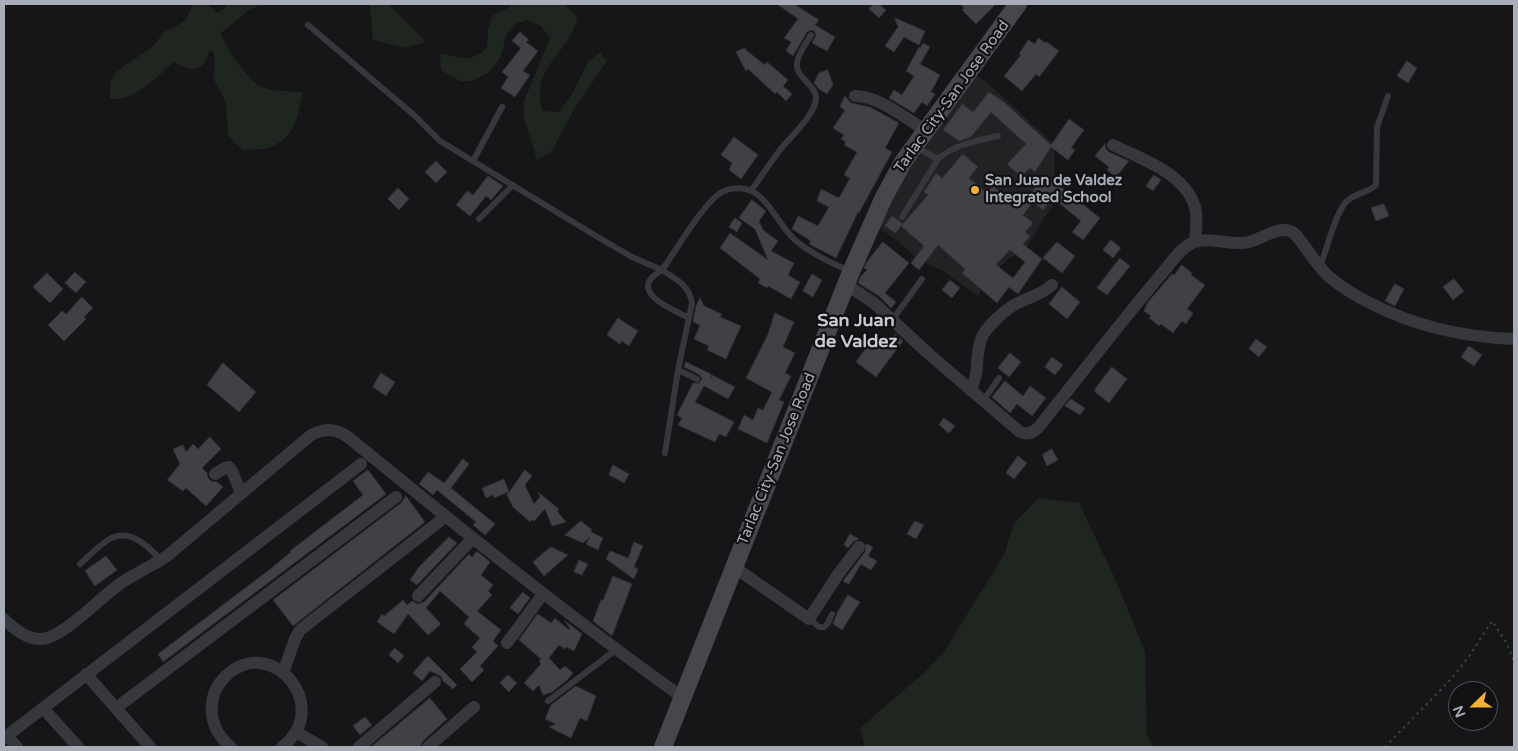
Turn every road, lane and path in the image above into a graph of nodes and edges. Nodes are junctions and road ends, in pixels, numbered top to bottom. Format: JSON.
{"nodes":[{"id":1,"x":1018,"y":4,"type":"edge"},
{"id":2,"x":308,"y":25,"type":"dead end"},
{"id":3,"x":811,"y":35,"type":"dead end"},
{"id":4,"x":855,"y":96,"type":"dead end"},
{"id":5,"x":1388,"y":96,"type":"dead end"},
{"id":6,"x":502,"y":107,"type":"dead end"},
{"id":7,"x":925,"y":130,"type":"junction"},
{"id":8,"x":998,"y":136,"type":"dead end"},
{"id":9,"x":1114,"y":145,"type":"dead end"},
{"id":10,"x":913,"y":146,"type":"junction"},
{"id":11,"x":938,"y":159,"type":"junction"},
{"id":12,"x":473,"y":161,"type":"junction"},
{"id":13,"x":513,"y":185,"type":"junction"},
{"id":14,"x":751,"y":190,"type":"junction"},
{"id":15,"x":902,"y":217,"type":"dead end"},
{"id":16,"x":479,"y":219,"type":"dead end"},
{"id":17,"x":1196,"y":242,"type":"junction"},
{"id":18,"x":1320,"y":266,"type":"junction"},
{"id":19,"x":662,"y":270,"type":"junction"},
{"id":20,"x":849,"y":278,"type":"junction"},
{"id":21,"x":922,"y":279,"type":"dead end"},
{"id":22,"x":1052,"y":285,"type":"dead end"},
{"id":23,"x":689,"y":318,"type":"junction"},
{"id":24,"x":892,"y":319,"type":"junction"},
{"id":25,"x":1514,"y":339,"type":"edge"},
{"id":26,"x":678,"y":370,"type":"junction"},
{"id":27,"x":697,"y":378,"type":"dead end"},
{"id":28,"x":999,"y":378,"type":"dead end"},
{"id":29,"x":970,"y":390,"type":"junction"},
{"id":30,"x":983,"y":400,"type":"junction"},
{"id":31,"x":665,"y":452,"type":"dead end"},
{"id":32,"x":360,"y":464,"type":"dead end"},
{"id":33,"x":215,"y":474,"type":"dead end"},
{"id":34,"x":241,"y":493,"type":"junction"},
{"id":35,"x":396,"y":497,"type":"dead end"},
{"id":36,"x":445,"y":517,"type":"junction"},
{"id":37,"x":472,"y":538,"type":"junction"},
{"id":38,"x":859,"y":547,"type":"dead end"},
{"id":39,"x":161,"y":560,"type":"junction"},
{"id":40,"x":80,"y":564,"type":"dead end"},
{"id":41,"x":734,"y":567,"type":"junction"},
{"id":42,"x":543,"y":594,"type":"junction"},
{"id":43,"x":418,"y":596,"type":"dead end"},
{"id":44,"x":832,"y":614,"type":"dead end"},
{"id":45,"x":4,"y":619,"type":"edge"},
{"id":46,"x":809,"y":620,"type":"junction"},
{"id":47,"x":507,"y":642,"type":"dead end"},
{"id":48,"x":617,"y":649,"type":"junction"},
{"id":49,"x":1514,"y":660,"type":"edge"},
{"id":50,"x":283,"y":673,"type":"junction"},
{"id":51,"x":86,"y":674,"type":"junction"},
{"id":52,"x":435,"y":682,"type":"dead end"},
{"id":53,"x":682,"y":697,"type":"junction"},
{"id":54,"x":548,"y":700,"type":"dead end"},
{"id":55,"x":474,"y":707,"type":"dead end"},
{"id":56,"x":43,"y":708,"type":"junction"},
{"id":57,"x":116,"y":708,"type":"junction"},
{"id":58,"x":296,"y":732,"type":"junction"},
{"id":59,"x":5,"y":737,"type":"edge"},
{"id":60,"x":223,"y":745,"type":"edge"},
{"id":61,"x":17,"y":747,"type":"edge"},
{"id":62,"x":78,"y":747,"type":"edge"},
{"id":63,"x":150,"y":747,"type":"edge"},
{"id":64,"x":282,"y":747,"type":"edge"},
{"id":65,"x":322,"y":747,"type":"edge"},
{"id":66,"x":359,"y":747,"type":"edge"},
{"id":67,"x":428,"y":747,"type":"edge"},
{"id":68,"x":663,"y":747,"type":"edge"},
{"id":69,"x":1385,"y":747,"type":"edge"}],
"edges":[{"from":1,"to":7,"type":"main road","name":"Tarlac City-San Jose Road"},
{"from":2,"to":12,"type":"lane"},
{"from":3,"to":14,"type":"lane"},
{"from":4,"to":7,"type":"street"},
{"from":5,"to":18,"type":"lane"},
{"from":6,"to":12,"type":"lane"},
{"from":7,"to":10,"type":"main road","name":"Tarlac City-San Jose Road"},
{"from":8,"to":11,"type":"lane"},
{"from":9,"to":17,"type":"street"},
{"from":10,"to":11,"type":"lane"},
{"from":10,"to":20,"type":"main road","name":"Tarlac City-San Jose Road"},
{"from":11,"to":15,"type":"lane"},
{"from":12,"to":13,"type":"lane"},
{"from":13,"to":16,"type":"lane"},
{"from":13,"to":19,"type":"lane"},
{"from":14,"to":19,"type":"lane"},
{"from":14,"to":20,"type":"lane"},
{"from":17,"to":18,"type":"street"},
{"from":17,"to":30,"type":"street"},
{"from":18,"to":25,"type":"street"},
{"from":19,"to":23,"type":"lane"},
{"from":19,"to":23,"type":"lane"},
{"from":20,"to":24,"type":"street"},
{"from":20,"to":41,"type":"main road","name":"Tarlac City-San Jose Road"},
{"from":21,"to":24,"type":"lane"},
{"from":22,"to":29,"type":"street"},
{"from":23,"to":26,"type":"lane"},
{"from":24,"to":29,"type":"street"},
{"from":26,"to":27,"type":"lane"},
{"from":26,"to":31,"type":"lane"},
{"from":28,"to":30,"type":"lane"},
{"from":29,"to":30,"type":"street"},
{"from":32,"to":51,"type":"street"},
{"from":33,"to":34,"type":"street"},
{"from":34,"to":36,"type":"street"},
{"from":34,"to":39,"type":"street"},
{"from":35,"to":57,"type":"street"},
{"from":36,"to":37,"type":"street"},
{"from":36,"to":50,"type":"street"},
{"from":37,"to":42,"type":"street"},
{"from":37,"to":43,"type":"street"},
{"from":38,"to":46,"type":"street"},
{"from":39,"to":40,"type":"lane"},
{"from":39,"to":45,"type":"street"},
{"from":41,"to":46,"type":"street"},
{"from":41,"to":53,"type":"main road","name":"Tarlac City-San Jose Road"},
{"from":42,"to":47,"type":"street"},
{"from":42,"to":48,"type":"street"},
{"from":44,"to":46,"type":"lane"},
{"from":48,"to":53,"type":"street"},
{"from":48,"to":54,"type":"lane"},
{"from":49,"to":69,"type":"path"},
{"from":50,"to":58,"type":"street"},
{"from":50,"to":60,"type":"street"},
{"from":51,"to":56,"type":"street"},
{"from":51,"to":57,"type":"street"},
{"from":52,"to":66,"type":"street"},
{"from":53,"to":68,"type":"main road","name":"Tarlac City-San Jose Road"},
{"from":55,"to":67,"type":"street"},
{"from":56,"to":59,"type":"street"},
{"from":56,"to":62,"type":"street"},
{"from":57,"to":63,"type":"street"},
{"from":58,"to":64,"type":"street"},
{"from":58,"to":65,"type":"street"},
{"from":59,"to":61,"type":"street"}]}
